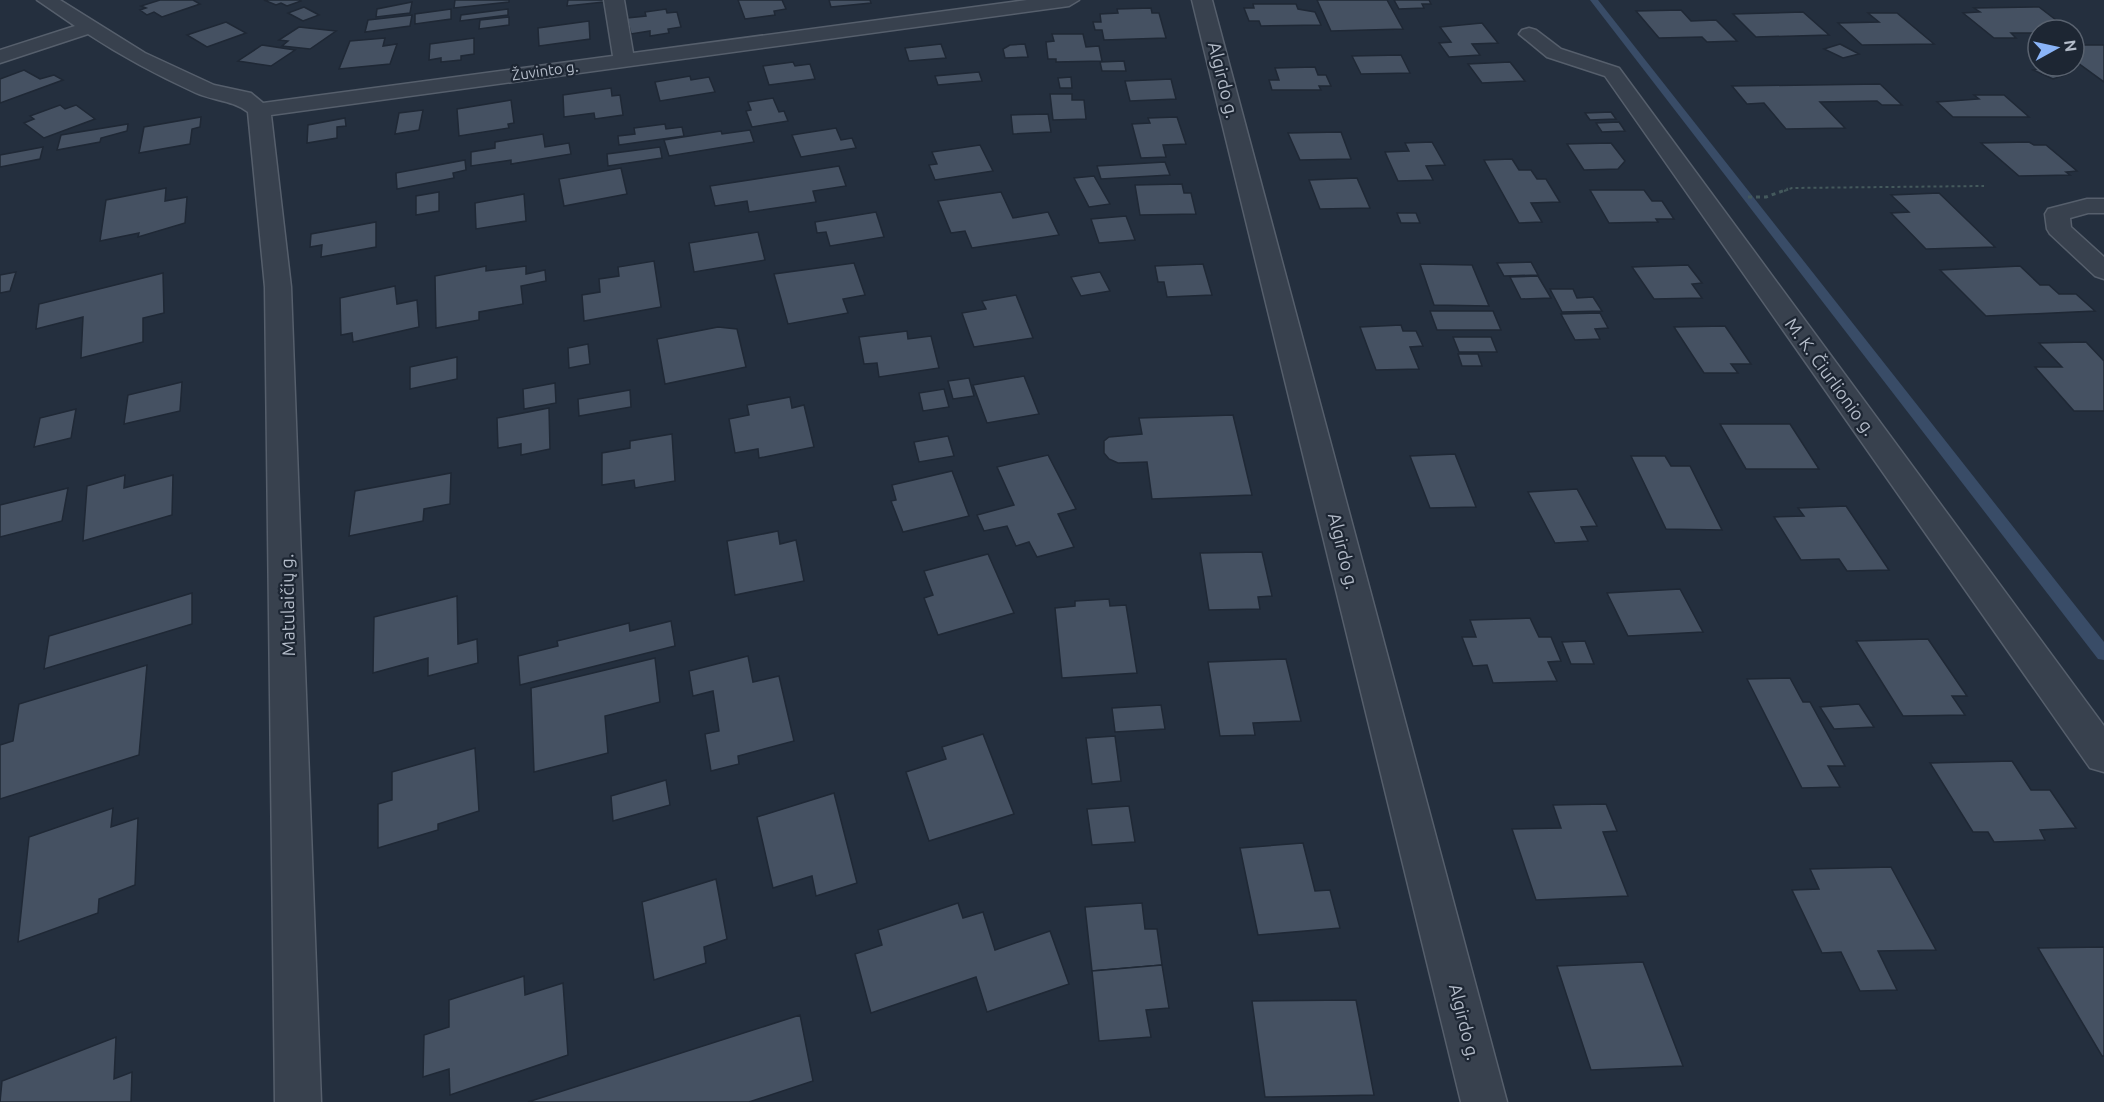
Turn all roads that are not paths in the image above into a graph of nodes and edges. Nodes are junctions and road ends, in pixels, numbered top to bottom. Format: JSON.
{"nodes":[{"id":1,"x":47,"y":0,"type":"edge"},
{"id":2,"x":614,"y":0,"type":"edge"},
{"id":3,"x":1069,"y":0,"type":"edge"},
{"id":4,"x":1202,"y":0,"type":"edge"},
{"id":5,"x":933,"y":9,"type":"edge"},
{"id":6,"x":88,"y":28,"type":"junction"},
{"id":7,"x":1529,"y":34,"type":"dead end"},
{"id":8,"x":0,"y":57,"type":"edge"},
{"id":9,"x":624,"y":60,"type":"junction"},
{"id":10,"x":260,"y":110,"type":"junction"},
{"id":11,"x":2104,"y":206,"type":"edge"},
{"id":12,"x":2104,"y":271,"type":"edge"},
{"id":13,"x":2104,"y":756,"type":"edge"},
{"id":14,"x":298,"y":1102,"type":"edge"},
{"id":15,"x":1484,"y":1102,"type":"edge"}],
"edges":[{"from":1,"to":6,"type":"street"},
{"from":2,"to":9,"type":"street"},
{"from":3,"to":5,"type":"street","name":"Žuvinto g."},
{"from":4,"to":15,"type":"street","name":"Algirdo g."},
{"from":5,"to":9,"type":"street","name":"Žuvinto g."},
{"from":6,"to":8,"type":"street"},
{"from":6,"to":10,"type":"street"},
{"from":7,"to":13,"type":"street","name":"M. K. Čiurlionio g."},
{"from":9,"to":10,"type":"street","name":"Žuvinto g."},
{"from":10,"to":14,"type":"street","name":"Matulaičių g."},
{"from":11,"to":12,"type":"street"}]}
